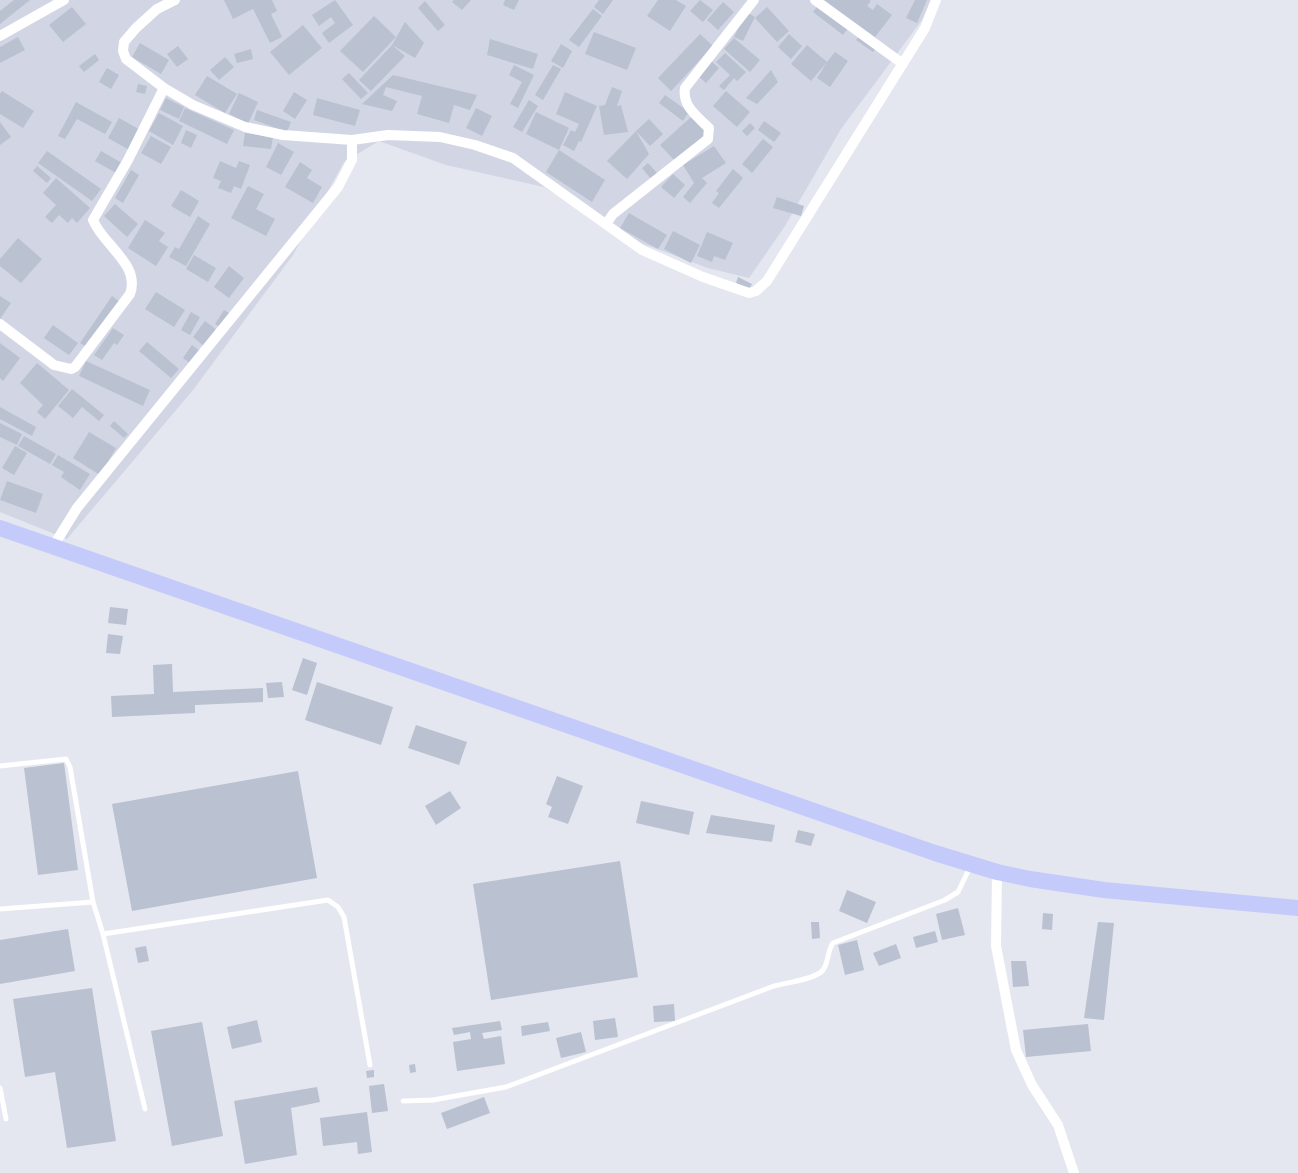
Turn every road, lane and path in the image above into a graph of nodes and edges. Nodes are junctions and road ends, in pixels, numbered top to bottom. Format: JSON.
{"nodes":[{"id":1,"x":64,"y":0,"type":"edge"},
{"id":2,"x":148,"y":0,"type":"edge"},
{"id":3,"x":175,"y":0,"type":"edge"},
{"id":4,"x":754,"y":0,"type":"edge"},
{"id":5,"x":815,"y":0,"type":"edge"},
{"id":6,"x":936,"y":0,"type":"edge"},
{"id":7,"x":157,"y":9,"type":"junction"},
{"id":8,"x":0,"y":36,"type":"edge"},
{"id":9,"x":903,"y":64,"type":"junction"},
{"id":10,"x":164,"y":88,"type":"junction"},
{"id":11,"x":352,"y":140,"type":"junction"},
{"id":12,"x":606,"y":224,"type":"junction"},
{"id":13,"x":0,"y":324,"type":"edge"},
{"id":14,"x":0,"y":528,"type":"edge"},
{"id":15,"x":54,"y":545,"type":"junction"},
{"id":16,"x":0,"y":766,"type":"edge"},
{"id":17,"x":971,"y":864,"type":"junction"},
{"id":18,"x":997,"y":873,"type":"junction"},
{"id":19,"x":93,"y":902,"type":"junction"},
{"id":20,"x":1298,"y":908,"type":"edge"},
{"id":21,"x":0,"y":909,"type":"edge"},
{"id":22,"x":103,"y":934,"type":"junction"},
{"id":23,"x":370,"y":1065,"type":"dead end"},
{"id":24,"x":0,"y":1088,"type":"edge"},
{"id":25,"x":403,"y":1101,"type":"dead end"},
{"id":26,"x":145,"y":1108,"type":"dead end"},
{"id":27,"x":6,"y":1119,"type":"dead end"},
{"id":28,"x":1074,"y":1173,"type":"edge"}],
"edges":[{"from":1,"to":8,"type":"street"},
{"from":2,"to":7,"type":"street"},
{"from":3,"to":7,"type":"street"},
{"from":4,"to":12,"type":"street"},
{"from":5,"to":9,"type":"street"},
{"from":6,"to":9,"type":"street"},
{"from":7,"to":10,"type":"street"},
{"from":9,"to":12,"type":"street"},
{"from":10,"to":11,"type":"street"},
{"from":10,"to":13,"type":"street"},
{"from":11,"to":12,"type":"street"},
{"from":11,"to":15,"type":"street"},
{"from":14,"to":15,"type":"main road"},
{"from":15,"to":17,"type":"main road"},
{"from":16,"to":19,"type":"lane"},
{"from":17,"to":18,"type":"main road"},
{"from":17,"to":25,"type":"lane"},
{"from":18,"to":20,"type":"main road"},
{"from":18,"to":28,"type":"street"},
{"from":19,"to":21,"type":"lane"},
{"from":19,"to":22,"type":"lane"},
{"from":22,"to":23,"type":"lane"},
{"from":22,"to":26,"type":"lane"},
{"from":24,"to":27,"type":"lane"}]}
